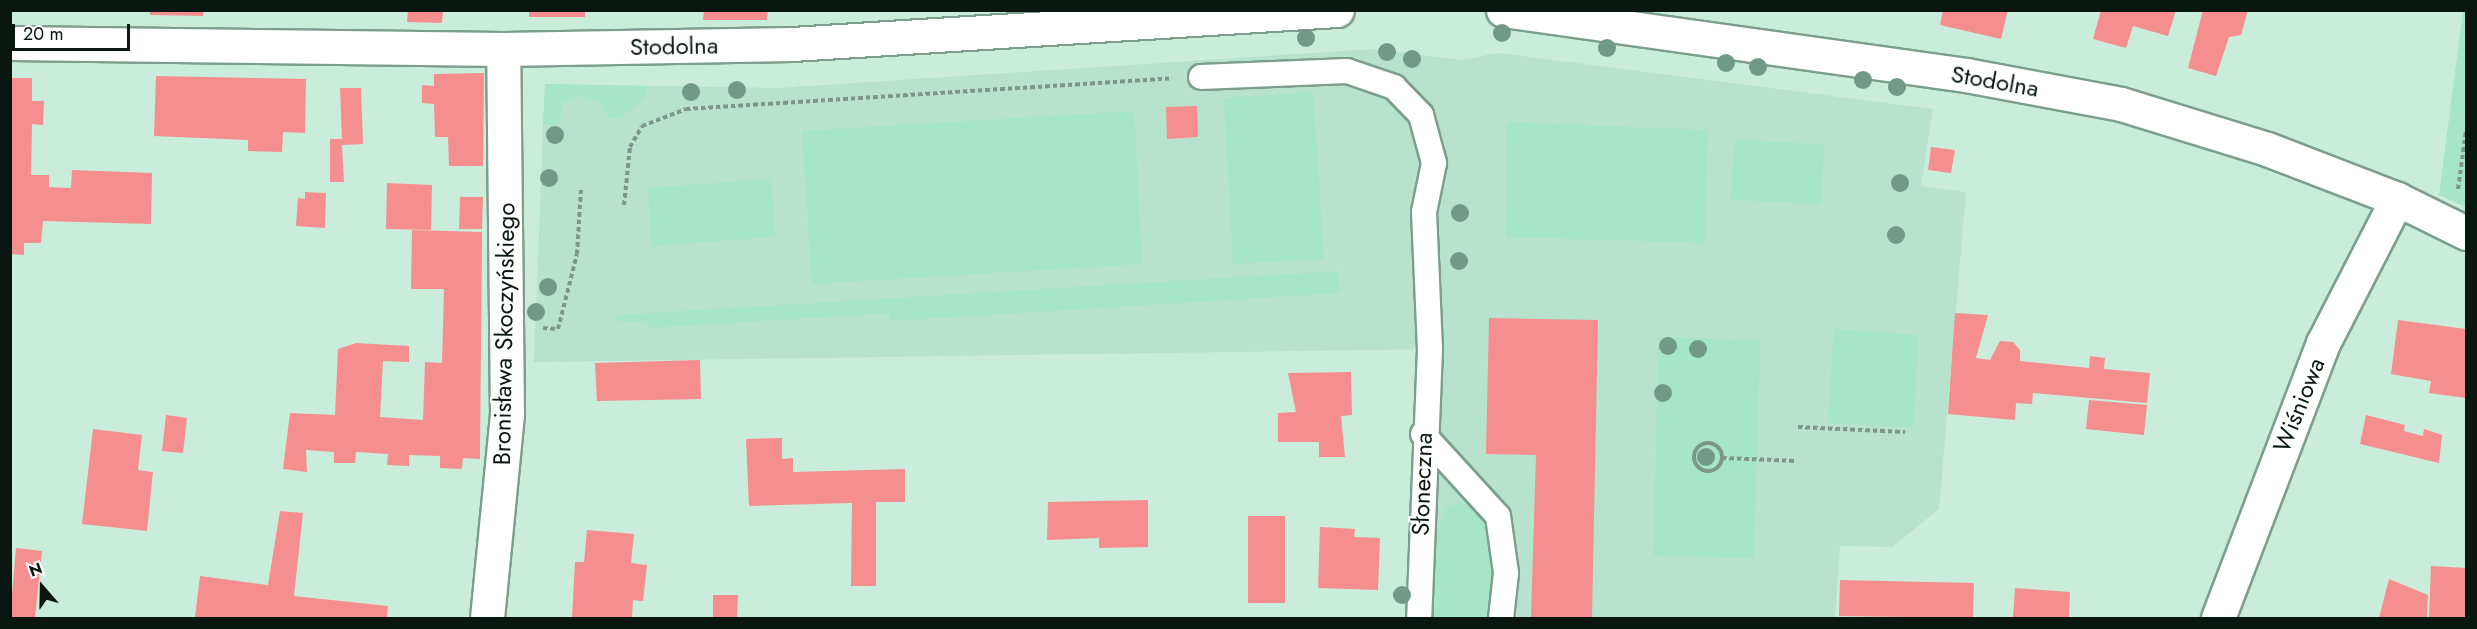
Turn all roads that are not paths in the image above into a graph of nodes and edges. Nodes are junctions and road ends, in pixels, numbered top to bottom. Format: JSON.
{"nodes":[{"id":1,"x":1337,"y":10,"type":"edge"},
{"id":2,"x":1503,"y":10,"type":"edge"},
{"id":3,"x":10,"y":43,"type":"edge"},
{"id":4,"x":503,"y":48,"type":"junction"},
{"id":5,"x":1201,"y":77,"type":"road end"},
{"id":6,"x":2397,"y":199,"type":"junction"},
{"id":7,"x":2466,"y":234,"type":"edge"},
{"id":8,"x":1423,"y":434,"type":"junction"},
{"id":9,"x":488,"y":618,"type":"edge"},
{"id":10,"x":1419,"y":618,"type":"edge"},
{"id":11,"x":1501,"y":618,"type":"edge"},
{"id":12,"x":2218,"y":618,"type":"edge"}],
"edges":[{"from":1,"to":4,"type":"street","name":"Stodolna"},
{"from":2,"to":6,"type":"street","name":"Stodolna"},
{"from":3,"to":4,"type":"street","name":"Stodolna"},
{"from":4,"to":9,"type":"street","name":"Bronisława Skoczyńskiego"},
{"from":5,"to":8,"type":"lane","name":"Słoneczna"},
{"from":6,"to":7,"type":"street","name":"Stodolna"},
{"from":6,"to":12,"type":"street","name":"Wiśniowa"},
{"from":8,"to":10,"type":"lane","name":"Słoneczna"},
{"from":8,"to":11,"type":"lane"}]}
